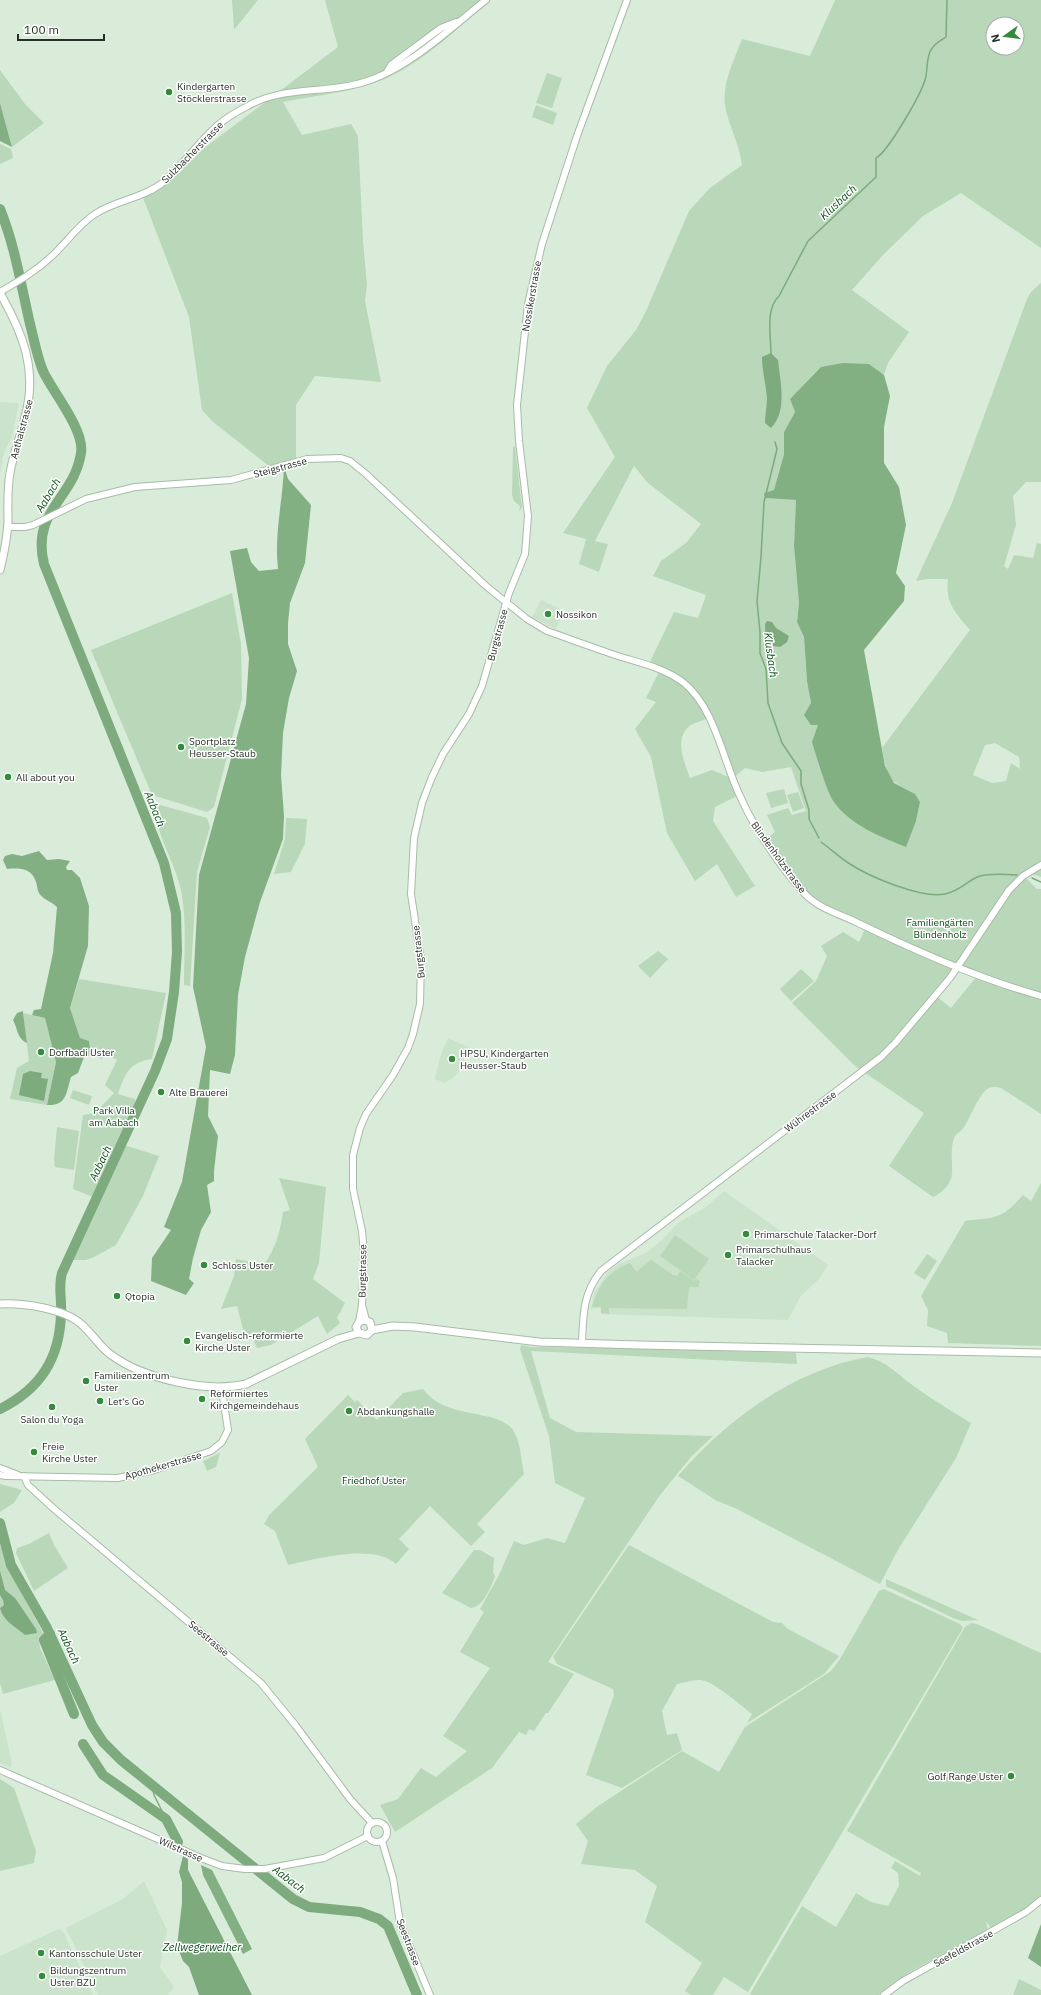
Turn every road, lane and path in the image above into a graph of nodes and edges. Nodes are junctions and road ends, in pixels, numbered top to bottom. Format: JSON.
{"nodes":[{"id":1,"x":486,"y":0,"type":"edge"},
{"id":2,"x":627,"y":0,"type":"edge"},
{"id":3,"x":0,"y":292,"type":"edge"},
{"id":4,"x":7,"y":527,"type":"junction"},
{"id":5,"x":0,"y":570,"type":"edge"},
{"id":6,"x":506,"y":602,"type":"junction"},
{"id":7,"x":1041,"y":865,"type":"edge"},
{"id":8,"x":958,"y":967,"type":"junction"},
{"id":9,"x":1041,"y":996,"type":"edge"},
{"id":10,"x":0,"y":1304,"type":"edge"},
{"id":11,"x":364,"y":1326,"type":"junction"},
{"id":12,"x":582,"y":1343,"type":"junction"},
{"id":13,"x":1041,"y":1353,"type":"edge"},
{"id":14,"x":223,"y":1387,"type":"junction"},
{"id":15,"x":0,"y":1468,"type":"edge"},
{"id":16,"x":0,"y":1474,"type":"edge"},
{"id":17,"x":21,"y":1476,"type":"junction"},
{"id":18,"x":0,"y":1770,"type":"edge"},
{"id":19,"x":372,"y":1823,"type":"junction"},
{"id":20,"x":368,"y":1836,"type":"junction"},
{"id":21,"x":382,"y":1841,"type":"junction"},
{"id":22,"x":1041,"y":1900,"type":"edge"},
{"id":23,"x":430,"y":1995,"type":"edge"},
{"id":24,"x":884,"y":1995,"type":"edge"}],
"edges":[{"from":1,"to":3,"type":"street","name":"Sulzbacherstrasse"},
{"from":2,"to":6,"type":"street","name":"Nossikerstrasse"},
{"from":3,"to":4,"type":"main road","name":"Aathalstrasse"},
{"from":4,"to":5,"type":"main road","name":"Aathalstrasse"},
{"from":4,"to":6,"type":"street","name":"Steigstrasse"},
{"from":6,"to":8,"type":"street","name":"Blindenholzstrasse"},
{"from":6,"to":11,"type":"street","name":"Burgstrasse"},
{"from":7,"to":8,"type":"street","name":"Wührestrasse"},
{"from":8,"to":9,"type":"street","name":"Blindenholzstrasse"},
{"from":8,"to":12,"type":"street","name":"Wührestrasse"},
{"from":10,"to":14,"type":"main road"},
{"from":11,"to":12,"type":"main road"},
{"from":11,"to":14,"type":"main road"},
{"from":12,"to":13,"type":"main road"},
{"from":14,"to":17,"type":"street","name":"Apothekerstrasse"},
{"from":15,"to":17,"type":"street"},
{"from":16,"to":17,"type":"street"},
{"from":17,"to":19,"type":"street","name":"Seestrasse"},
{"from":18,"to":20,"type":"street","name":"Wilstrasse"},
{"from":19,"to":20,"type":"street"},
{"from":19,"to":21,"type":"street"},
{"from":20,"to":21,"type":"street"},
{"from":21,"to":23,"type":"street","name":"Seestrasse"},
{"from":22,"to":24,"type":"street","name":"Seefeldstrasse"}]}
